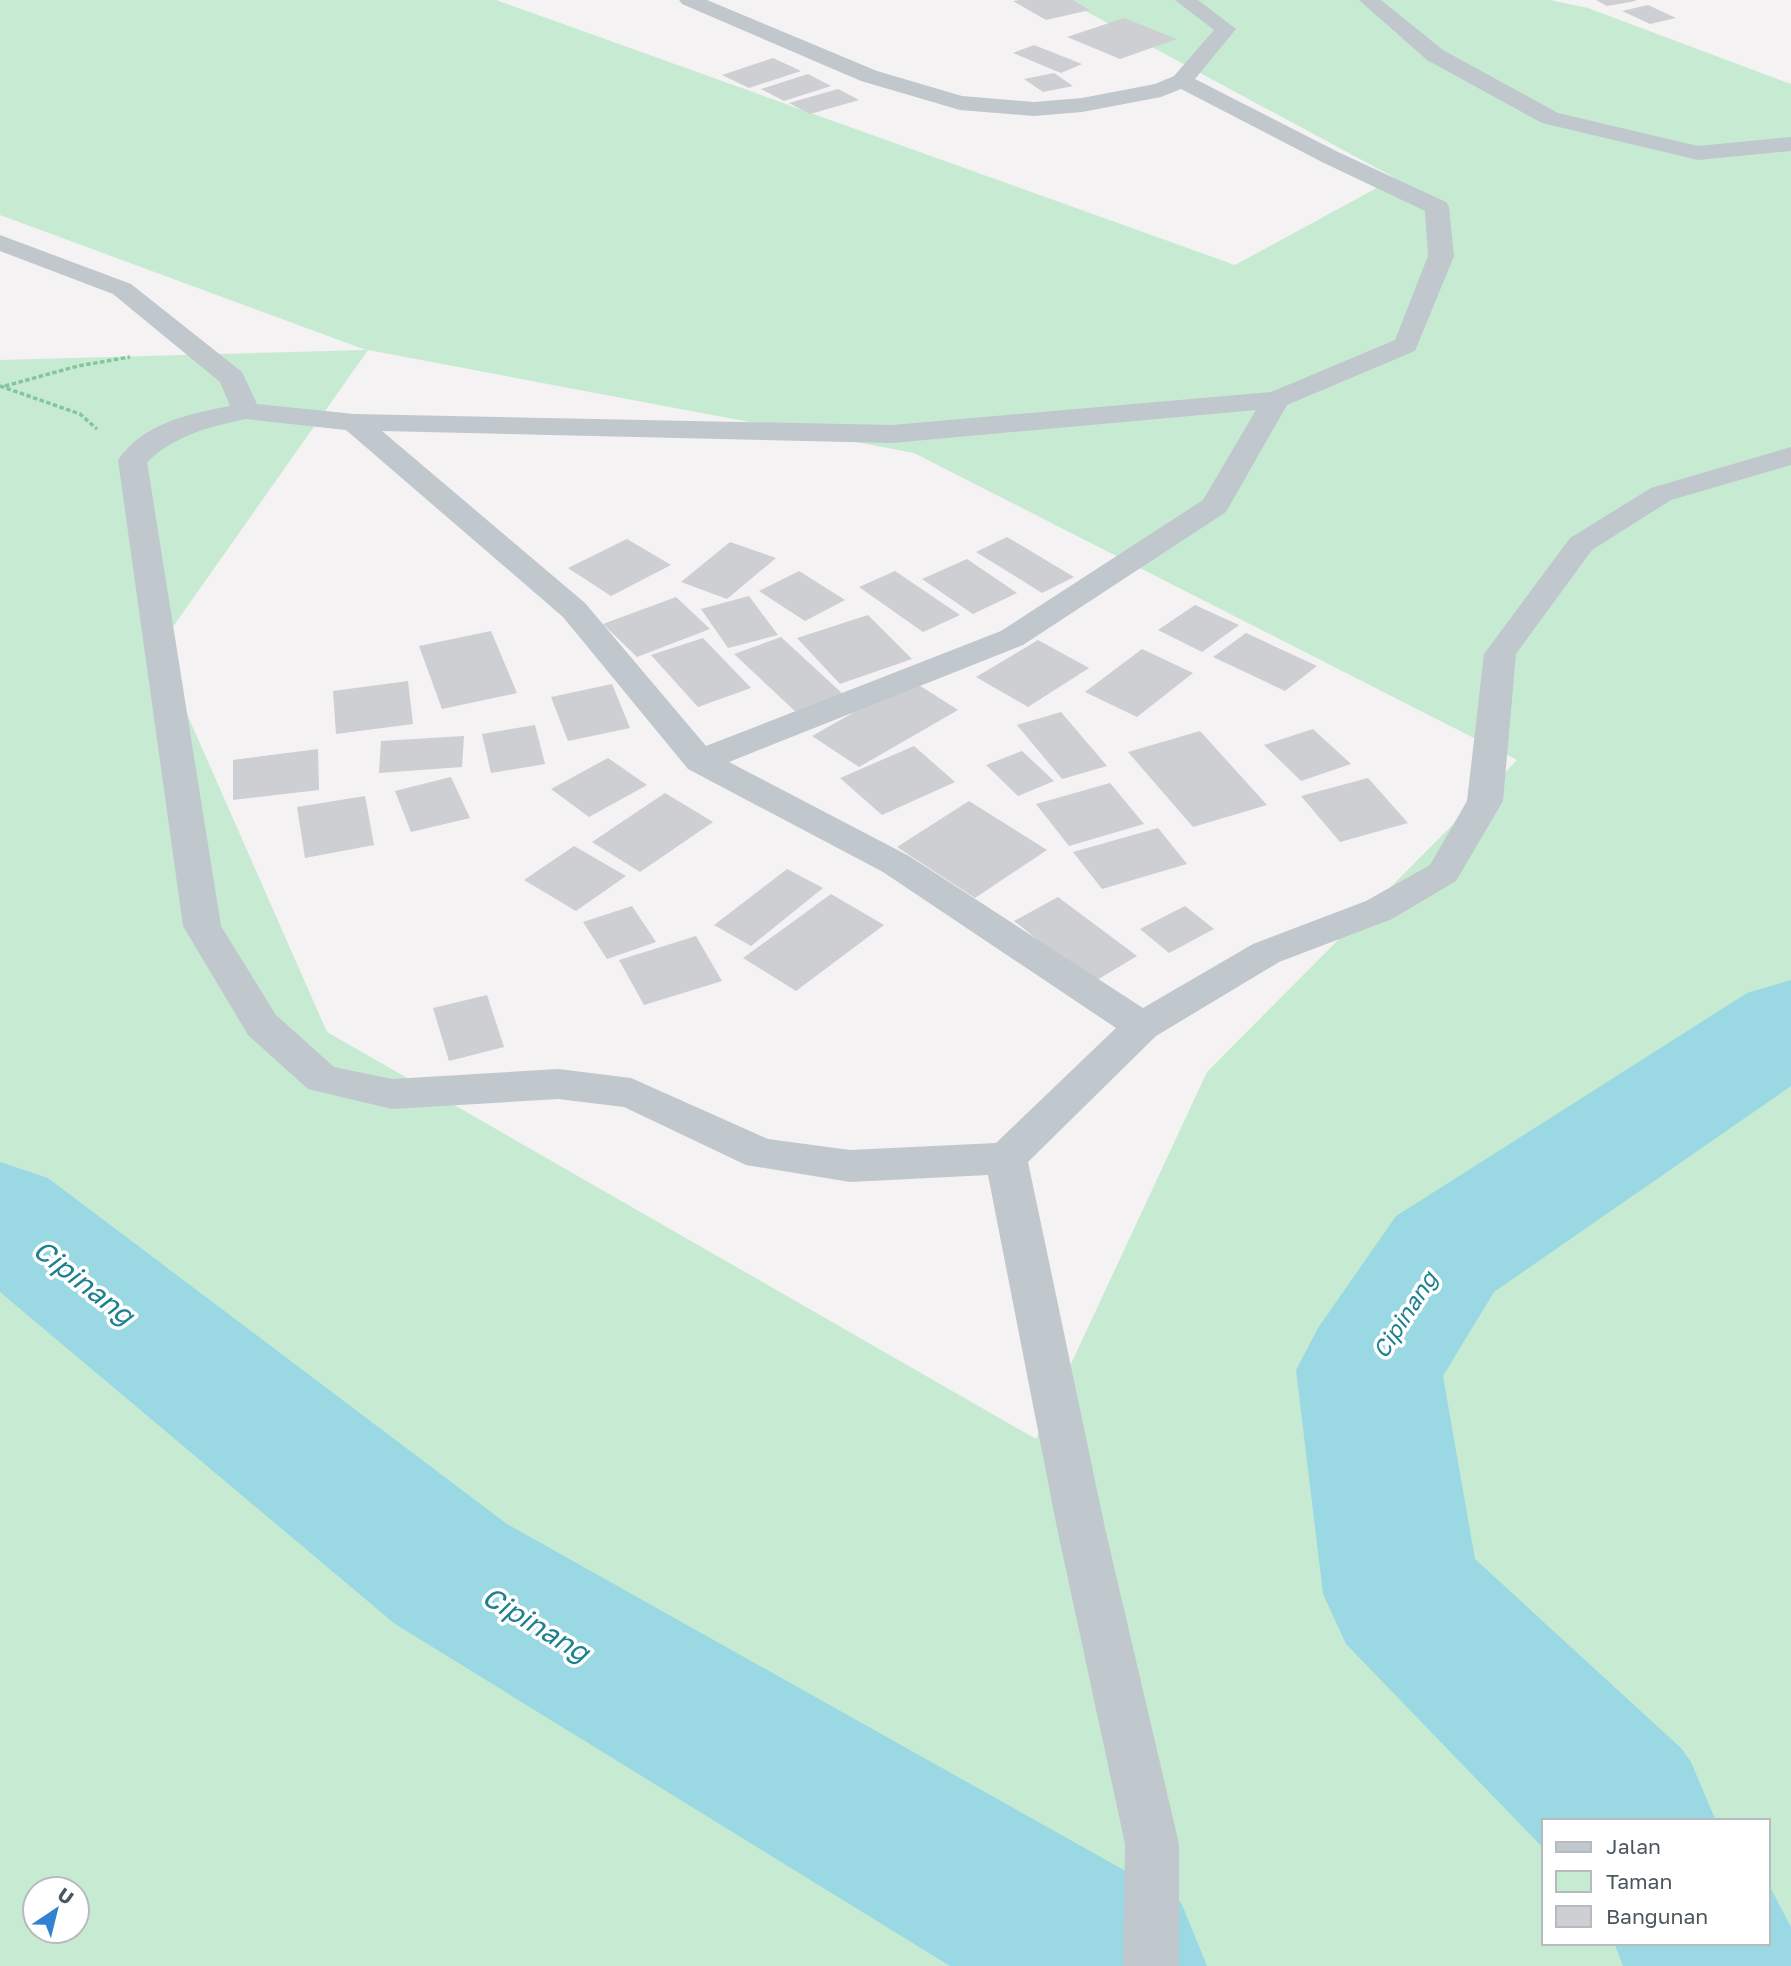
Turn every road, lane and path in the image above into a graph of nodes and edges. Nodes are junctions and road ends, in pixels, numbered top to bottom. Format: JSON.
{"nodes":[{"id":1,"x":689,"y":0,"type":"edge"},
{"id":2,"x":1185,"y":0,"type":"edge"},
{"id":3,"x":1369,"y":0,"type":"edge"},
{"id":4,"x":1182,"y":81,"type":"junction"},
{"id":5,"x":1791,"y":144,"type":"edge"},
{"id":6,"x":0,"y":242,"type":"edge"},
{"id":7,"x":204,"y":354,"type":"junction"},
{"id":8,"x":2,"y":386,"type":"edge"},
{"id":9,"x":1276,"y":400,"type":"junction"},
{"id":10,"x":246,"y":411,"type":"junction"},
{"id":11,"x":354,"y":422,"type":"junction"},
{"id":12,"x":1791,"y":456,"type":"edge"},
{"id":13,"x":132,"y":460,"type":"junction"},
{"id":14,"x":700,"y":761,"type":"junction"},
{"id":15,"x":1142,"y":1026,"type":"junction"},
{"id":16,"x":1006,"y":1158,"type":"junction"},
{"id":17,"x":1151,"y":1966,"type":"edge"}],
"edges":[{"from":1,"to":4,"type":"street"},
{"from":2,"to":4,"type":"street"},
{"from":3,"to":5,"type":"street"},
{"from":4,"to":9,"type":"street"},
{"from":6,"to":7,"type":"street"},
{"from":7,"to":8,"type":"path"},
{"from":7,"to":10,"type":"street"},
{"from":8,"to":13,"type":"path"},
{"from":9,"to":11,"type":"street"},
{"from":9,"to":14,"type":"street"},
{"from":10,"to":11,"type":"street"},
{"from":10,"to":13,"type":"street"},
{"from":11,"to":14,"type":"street"},
{"from":12,"to":15,"type":"street"},
{"from":13,"to":16,"type":"street"},
{"from":14,"to":15,"type":"street"},
{"from":15,"to":16,"type":"street"},
{"from":16,"to":17,"type":"street"}]}
